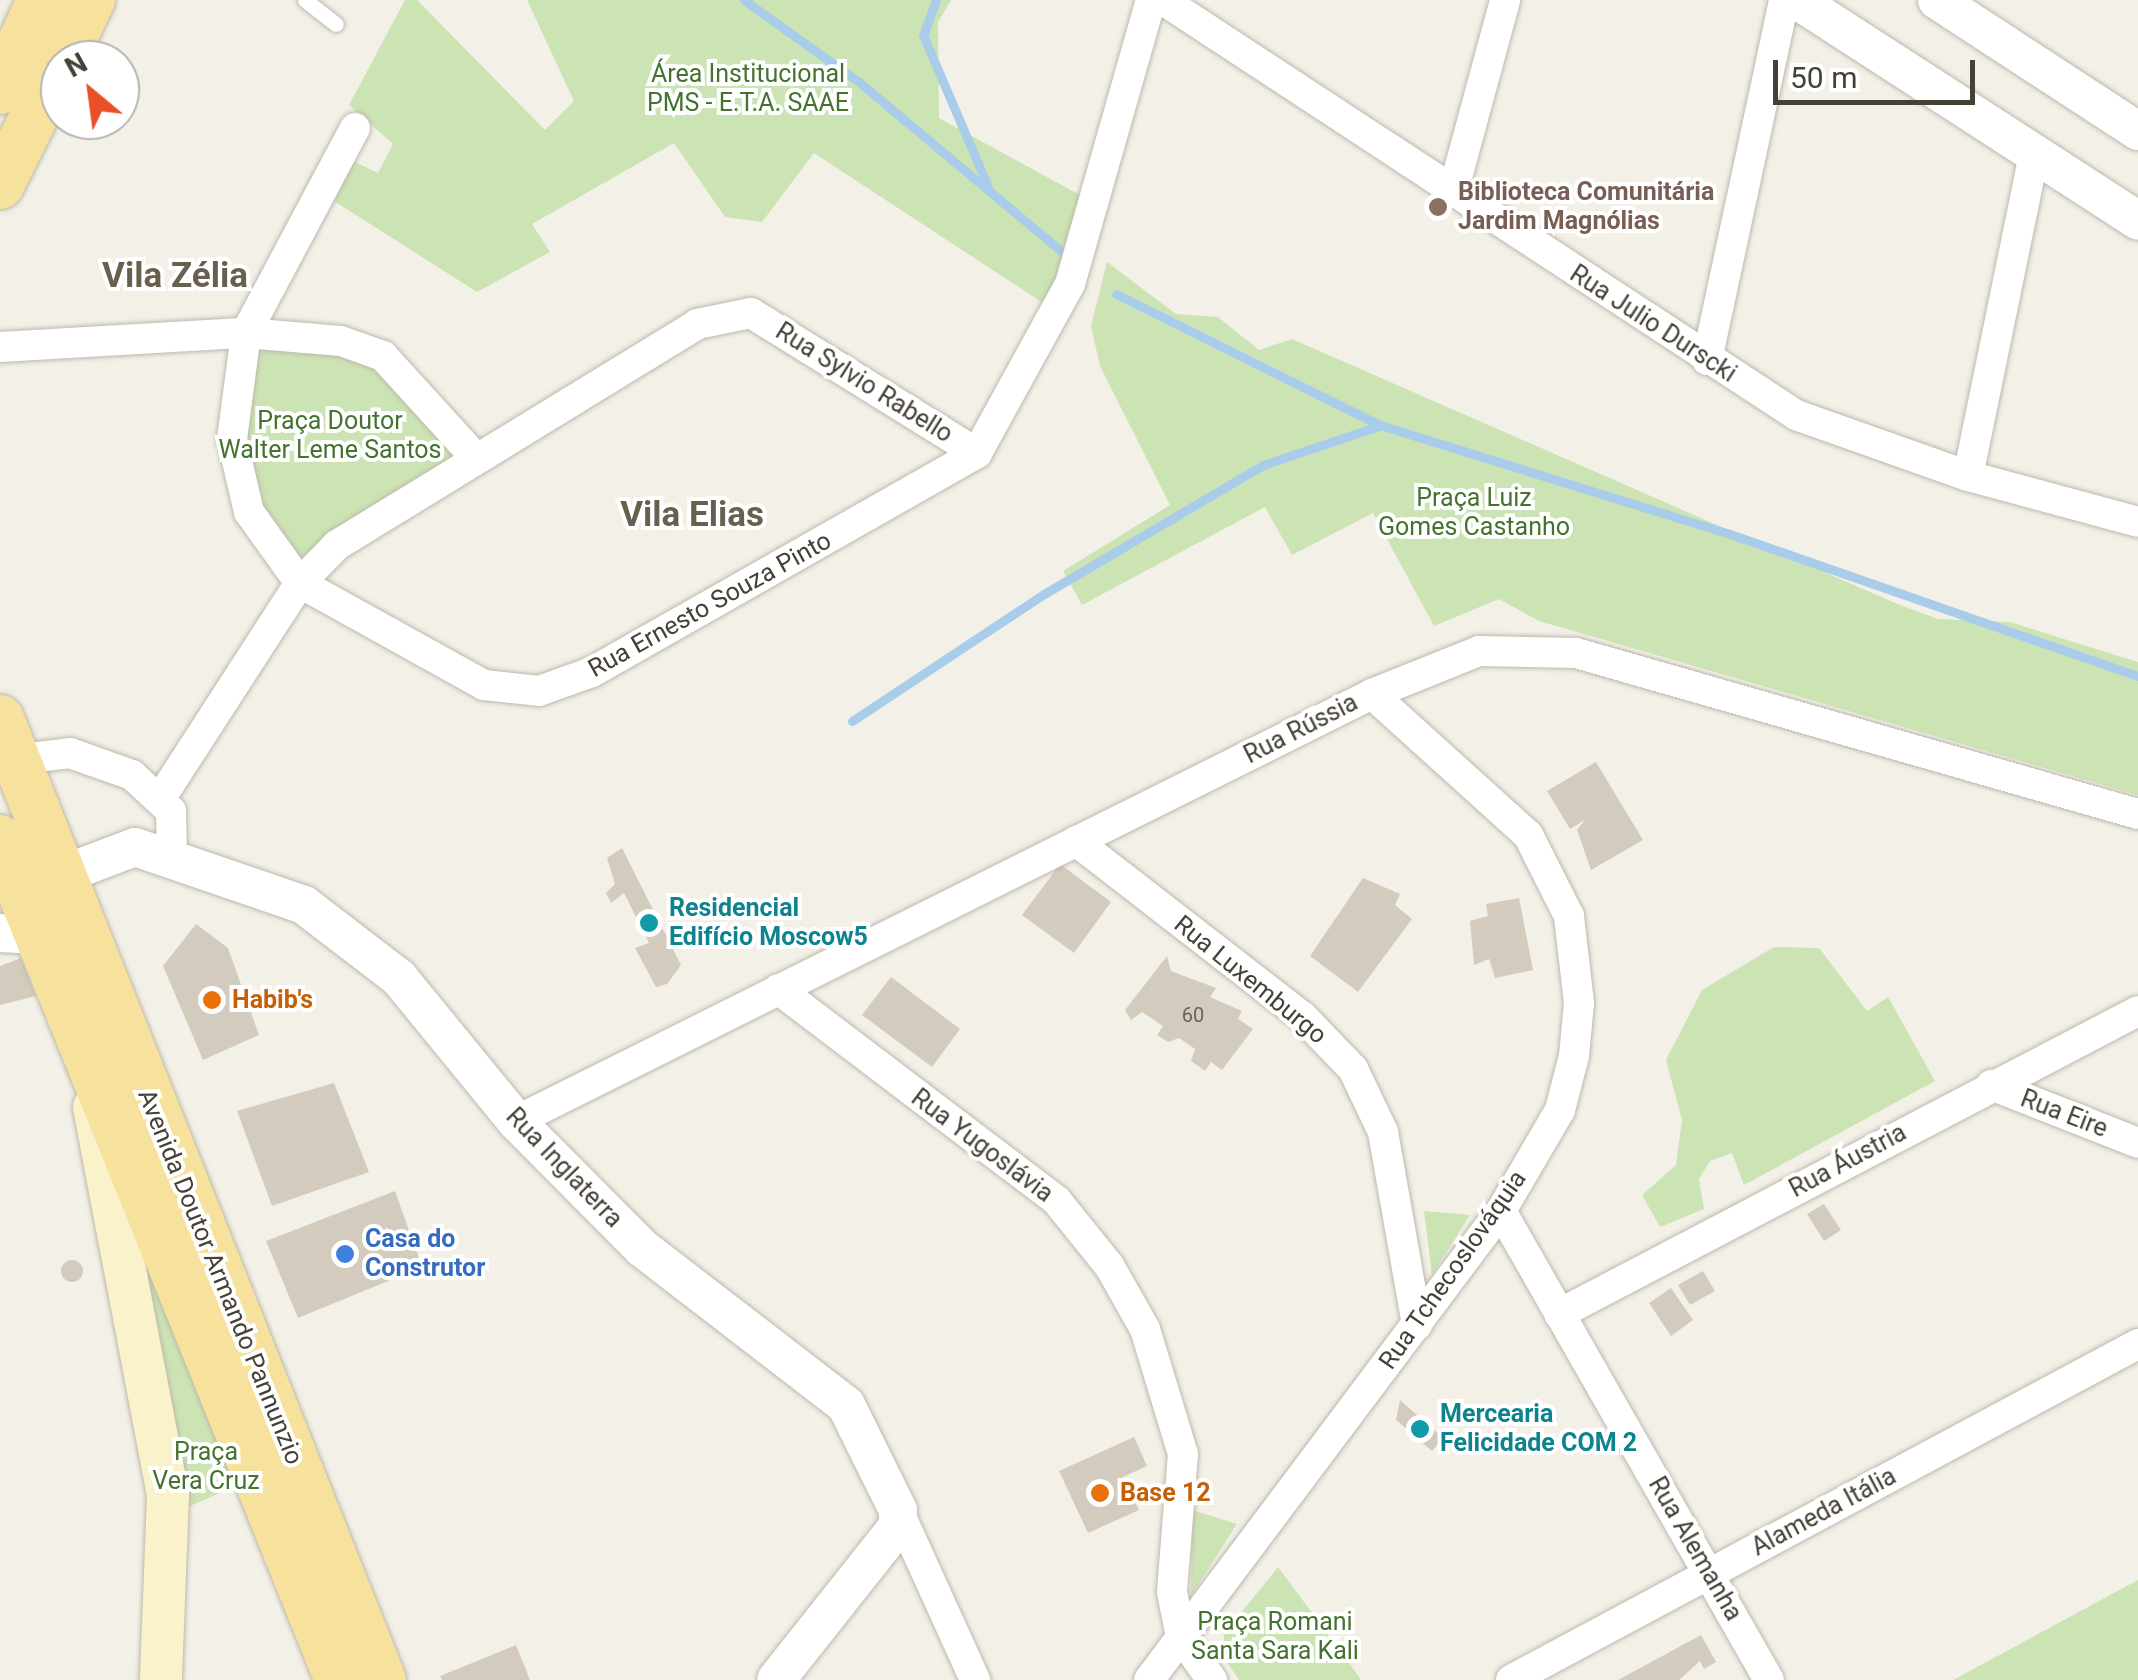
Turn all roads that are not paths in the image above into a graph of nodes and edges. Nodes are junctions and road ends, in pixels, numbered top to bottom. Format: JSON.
{"nodes":[{"id":1,"x":40,"y":0,"type":"edge"},
{"id":2,"x":92,"y":0,"type":"edge"},
{"id":3,"x":304,"y":0,"type":"edge"},
{"id":4,"x":1151,"y":0,"type":"edge"},
{"id":5,"x":1163,"y":0,"type":"edge"},
{"id":6,"x":1505,"y":0,"type":"edge"},
{"id":7,"x":1784,"y":0,"type":"edge"},
{"id":8,"x":1797,"y":0,"type":"edge"},
{"id":9,"x":1937,"y":0,"type":"edge"},
{"id":10,"x":336,"y":24,"type":"dead end"},
{"id":11,"x":72,"y":40,"type":"edge"},
{"id":12,"x":0,"y":90,"type":"edge"},
{"id":13,"x":40,"y":104,"type":"edge"},
{"id":14,"x":355,"y":128,"type":"dead end"},
{"id":15,"x":2138,"y":131,"type":"edge"},
{"id":16,"x":2034,"y":155,"type":"junction"},
{"id":17,"x":0,"y":185,"type":"edge"},
{"id":18,"x":1453,"y":192,"type":"junction"},
{"id":19,"x":2138,"y":221,"type":"edge"},
{"id":20,"x":246,"y":333,"type":"junction"},
{"id":21,"x":0,"y":348,"type":"edge"},
{"id":22,"x":1706,"y":360,"type":"junction"},
{"id":23,"x":977,"y":452,"type":"junction"},
{"id":24,"x":473,"y":456,"type":"junction"},
{"id":25,"x":1968,"y":476,"type":"junction"},
{"id":26,"x":2138,"y":522,"type":"edge"},
{"id":27,"x":300,"y":583,"type":"junction"},
{"id":28,"x":1372,"y":694,"type":"junction"},
{"id":29,"x":7,"y":739,"type":"edge"},
{"id":30,"x":162,"y":796,"type":"junction"},
{"id":31,"x":2138,"y":814,"type":"edge"},
{"id":32,"x":0,"y":839,"type":"edge"},
{"id":33,"x":1076,"y":841,"type":"junction"},
{"id":34,"x":172,"y":855,"type":"junction"},
{"id":35,"x":23,"y":907,"type":"edge"},
{"id":36,"x":778,"y":989,"type":"junction"},
{"id":37,"x":2138,"y":1010,"type":"edge"},
{"id":38,"x":84,"y":1052,"type":"junction"},
{"id":39,"x":1990,"y":1085,"type":"junction"},
{"id":40,"x":516,"y":1121,"type":"junction"},
{"id":41,"x":2138,"y":1143,"type":"edge"},
{"id":42,"x":1501,"y":1211,"type":"junction"},
{"id":43,"x":1559,"y":1314,"type":"junction"},
{"id":44,"x":1416,"y":1326,"type":"junction"},
{"id":45,"x":2138,"y":1344,"type":"edge"},
{"id":46,"x":898,"y":1510,"type":"junction"},
{"id":47,"x":1709,"y":1574,"type":"junction"},
{"id":48,"x":1181,"y":1637,"type":"junction"},
{"id":49,"x":161,"y":1680,"type":"edge"},
{"id":50,"x":339,"y":1680,"type":"edge"},
{"id":51,"x":382,"y":1680,"type":"edge"},
{"id":52,"x":776,"y":1680,"type":"edge"},
{"id":53,"x":975,"y":1680,"type":"edge"},
{"id":54,"x":1148,"y":1680,"type":"edge"},
{"id":55,"x":1212,"y":1680,"type":"edge"},
{"id":56,"x":1511,"y":1680,"type":"edge"},
{"id":57,"x":1770,"y":1680,"type":"edge"}],
"edges":[{"from":1,"to":12,"type":"main road"},
{"from":2,"to":11,"type":"main road"},
{"from":3,"to":10,"type":"lane"},
{"from":4,"to":23,"type":"street"},
{"from":5,"to":18,"type":"street","name":"Rua Julio Durscki"},
{"from":6,"to":18,"type":"street"},
{"from":7,"to":22,"type":"street"},
{"from":8,"to":16,"type":"street"},
{"from":9,"to":15,"type":"street"},
{"from":13,"to":17,"type":"main road"},
{"from":14,"to":20,"type":"street","name":"Rua Ernesto Souza Pinto"},
{"from":16,"to":19,"type":"street"},
{"from":16,"to":25,"type":"street"},
{"from":18,"to":22,"type":"street","name":"Rua Julio Durscki"},
{"from":20,"to":21,"type":"street"},
{"from":20,"to":24,"type":"street"},
{"from":20,"to":27,"type":"street","name":"Rua Ernesto Souza Pinto"},
{"from":22,"to":25,"type":"street","name":"Rua Julio Durscki"},
{"from":23,"to":24,"type":"street","name":"Rua Sylvio Rabello"},
{"from":23,"to":27,"type":"street","name":"Rua Ernesto Souza Pinto"},
{"from":24,"to":27,"type":"street"},
{"from":25,"to":26,"type":"street","name":"Rua Julio Durscki"},
{"from":27,"to":30,"type":"street"},
{"from":28,"to":31,"type":"street","name":"Rua Rússia"},
{"from":28,"to":33,"type":"street","name":"Rua Rússia"},
{"from":28,"to":42,"type":"street","name":"Rua Tchecoslováquia"},
{"from":29,"to":30,"type":"street"},
{"from":29,"to":35,"type":"main road"},
{"from":30,"to":34,"type":"street"},
{"from":32,"to":35,"type":"main road"},
{"from":33,"to":36,"type":"street","name":"Rua Rússia"},
{"from":33,"to":44,"type":"street","name":"Rua Luxemburgo"},
{"from":34,"to":35,"type":"street","name":"Rua Inglaterra"},
{"from":34,"to":40,"type":"street","name":"Rua Inglaterra"},
{"from":35,"to":38,"type":"main road","name":"Avenida Doutor Armando Pannunzio"},
{"from":35,"to":51,"type":"main road","name":"Avenida Doutor Armando Pannunzio"},
{"from":36,"to":40,"type":"street","name":"Rua Rússia"},
{"from":36,"to":48,"type":"street","name":"Rua Yugoslávia"},
{"from":37,"to":39,"type":"street","name":"Rua Áustria"},
{"from":38,"to":49,"type":"main road"},
{"from":38,"to":50,"type":"main road","name":"Avenida Doutor Armando Pannunzio"},
{"from":39,"to":41,"type":"street","name":"Rua Eire"},
{"from":39,"to":43,"type":"street","name":"Rua Áustria"},
{"from":40,"to":46,"type":"street","name":"Rua Inglaterra"},
{"from":42,"to":43,"type":"street","name":"Rua Alemanha"},
{"from":42,"to":44,"type":"street","name":"Rua Tchecoslováquia"},
{"from":43,"to":47,"type":"street","name":"Rua Alemanha"},
{"from":44,"to":48,"type":"street","name":"Rua Tchecoslováquia"},
{"from":45,"to":47,"type":"street","name":"Alameda Itália"},
{"from":46,"to":52,"type":"street"},
{"from":46,"to":53,"type":"street","name":"Rua Inglaterra"},
{"from":47,"to":56,"type":"street","name":"Alameda Itália"},
{"from":47,"to":57,"type":"street","name":"Rua Alemanha"},
{"from":48,"to":54,"type":"street","name":"Rua Tchecoslováquia"},
{"from":48,"to":55,"type":"street","name":"Rua Yugoslávia"}]}
